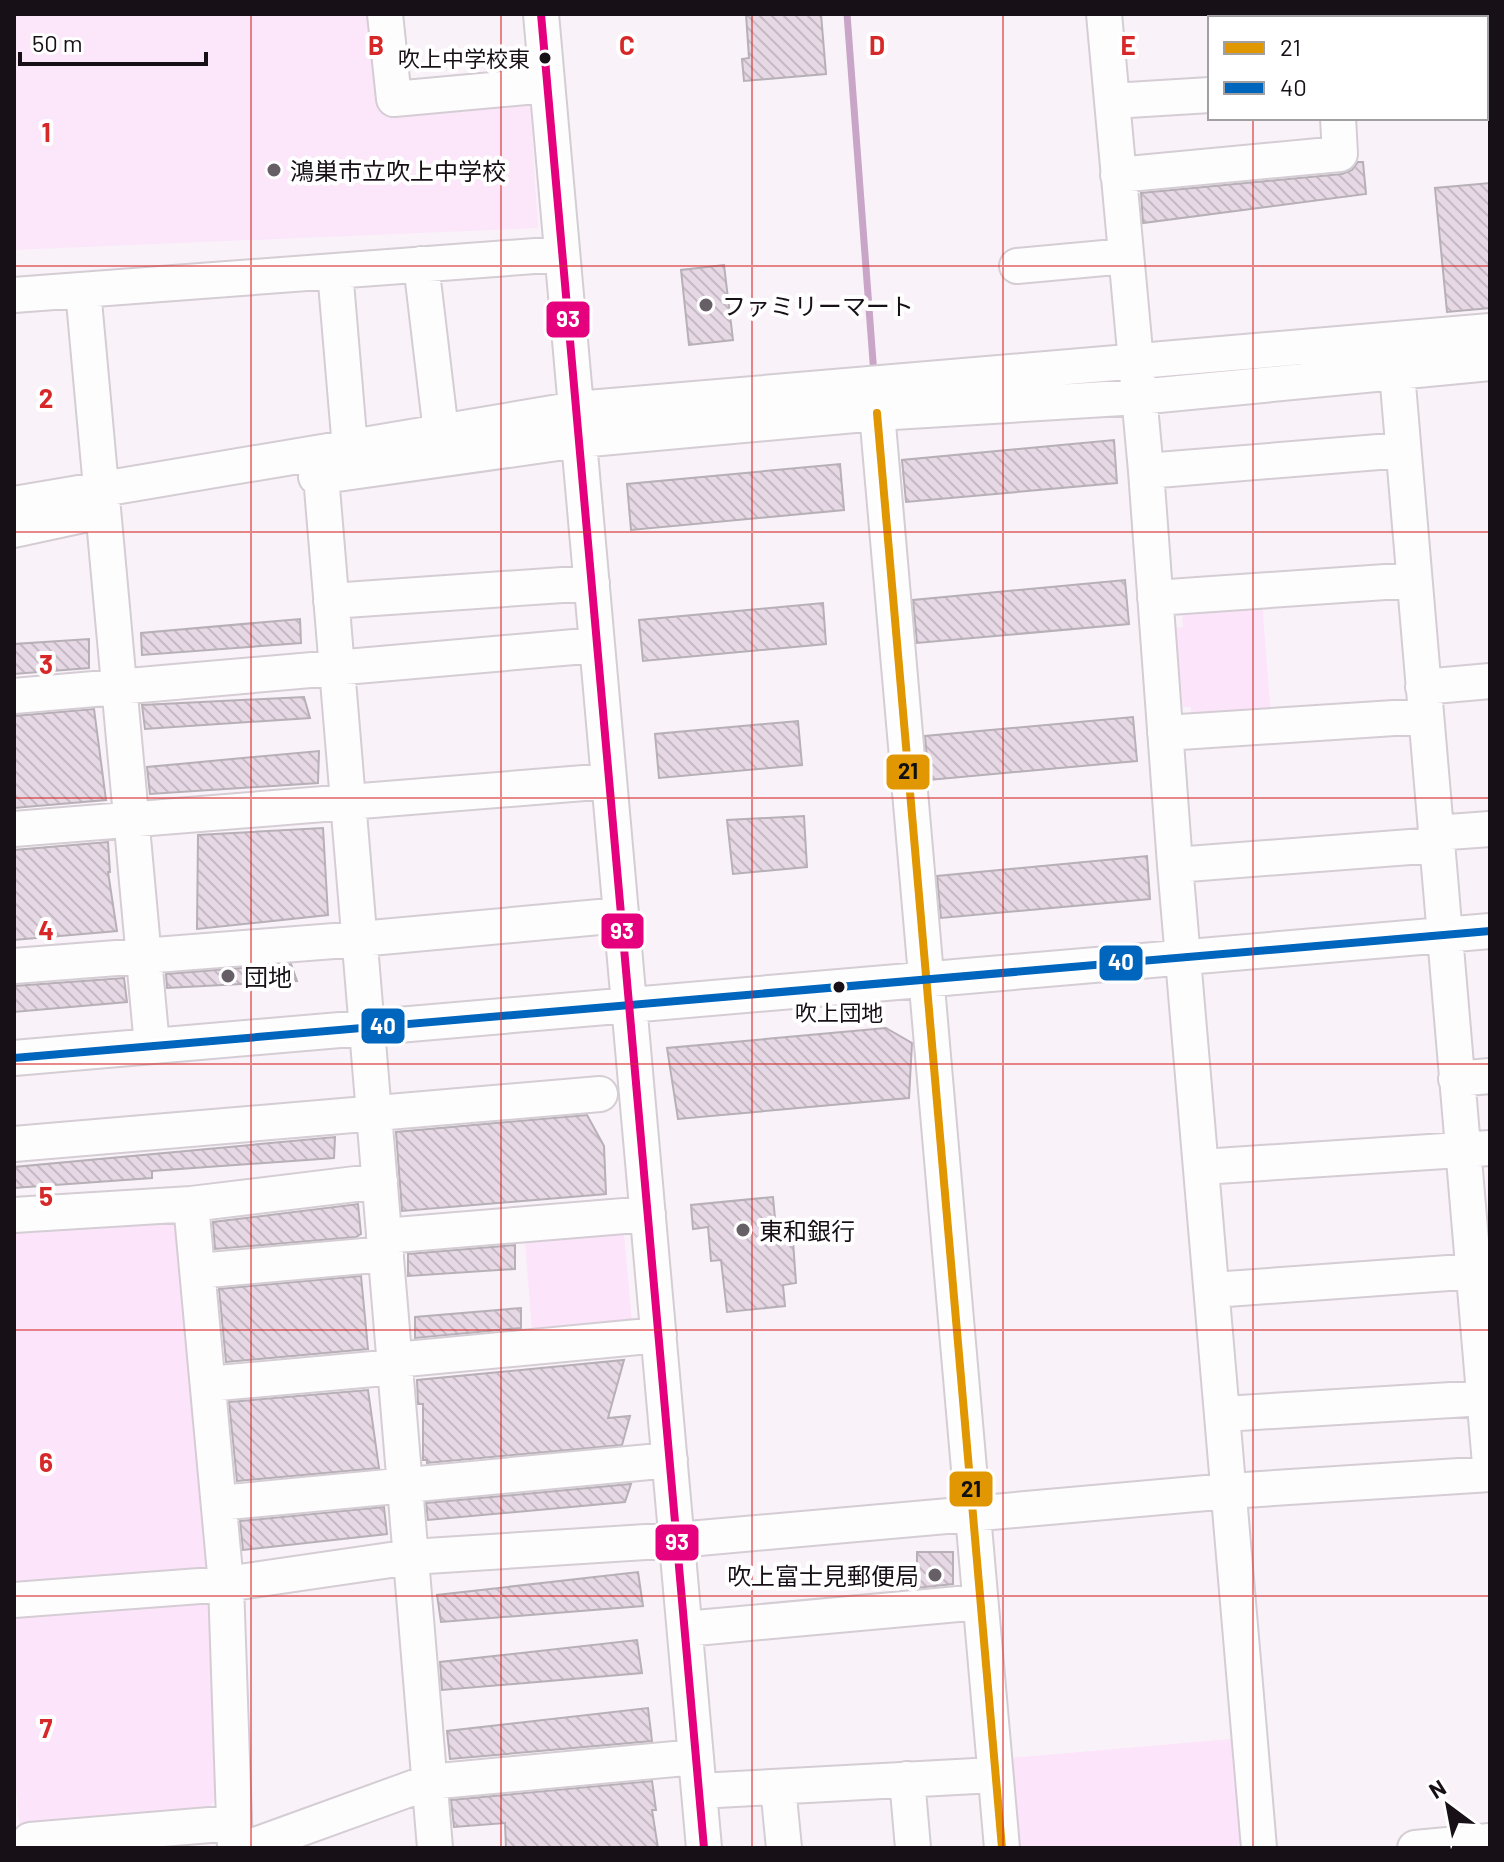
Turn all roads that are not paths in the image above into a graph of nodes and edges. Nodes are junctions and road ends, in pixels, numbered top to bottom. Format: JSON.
{"nodes":[{"id":1,"x":385,"y":14,"type":"edge"},
{"id":2,"x":541,"y":14,"type":"edge"},
{"id":3,"x":1104,"y":14,"type":"edge"},
{"id":4,"x":547,"y":85,"type":"junction"},
{"id":5,"x":1208,"y":95,"type":"edge"},
{"id":6,"x":1112,"y":101,"type":"junction"},
{"id":7,"x":1338,"y":120,"type":"edge"},
{"id":8,"x":1118,"y":175,"type":"junction"},
{"id":9,"x":562,"y":254,"type":"junction"},
{"id":10,"x":1126,"y":256,"type":"junction"},
{"id":11,"x":421,"y":264,"type":"junction"},
{"id":12,"x":1017,"y":266,"type":"dead end"},
{"id":13,"x":335,"y":271,"type":"junction"},
{"id":14,"x":83,"y":290,"type":"junction"},
{"id":15,"x":14,"y":295,"type":"edge"},
{"id":16,"x":1490,"y":331,"type":"edge"},
{"id":17,"x":1135,"y":361,"type":"junction"},
{"id":18,"x":1490,"y":363,"type":"edge"},
{"id":19,"x":1397,"y":373,"type":"junction"},
{"id":20,"x":1138,"y":397,"type":"junction"},
{"id":21,"x":877,"y":413,"type":"junction"},
{"id":22,"x":577,"y":425,"type":"junction"},
{"id":23,"x":441,"y":432,"type":"junction"},
{"id":24,"x":350,"y":448,"type":"junction"},
{"id":25,"x":1403,"y":450,"type":"junction"},
{"id":26,"x":1146,"y":471,"type":"junction"},
{"id":27,"x":321,"y":476,"type":"junction"},
{"id":28,"x":102,"y":500,"type":"junction"},
{"id":29,"x":14,"y":504,"type":"edge"},
{"id":30,"x":14,"y":530,"type":"edge"},
{"id":31,"x":1414,"y":580,"type":"junction"},
{"id":32,"x":592,"y":583,"type":"junction"},
{"id":33,"x":1155,"y":598,"type":"junction"},
{"id":34,"x":331,"y":601,"type":"junction"},
{"id":35,"x":597,"y":645,"type":"junction"},
{"id":36,"x":337,"y":668,"type":"junction"},
{"id":37,"x":1490,"y":681,"type":"edge"},
{"id":38,"x":119,"y":685,"type":"junction"},
{"id":39,"x":14,"y":696,"type":"edge"},
{"id":40,"x":1424,"y":701,"type":"junction"},
{"id":41,"x":1165,"y":733,"type":"junction"},
{"id":42,"x":609,"y":781,"type":"junction"},
{"id":43,"x":348,"y":804,"type":"junction"},
{"id":44,"x":131,"y":819,"type":"junction"},
{"id":45,"x":14,"y":829,"type":"edge"},
{"id":46,"x":1490,"y":829,"type":"edge"},
{"id":47,"x":1435,"y":839,"type":"junction"},
{"id":48,"x":1175,"y":865,"type":"junction"},
{"id":49,"x":621,"y":915,"type":"junction"},
{"id":50,"x":1490,"y":931,"type":"edge"},
{"id":51,"x":1443,"y":934,"type":"junction"},
{"id":52,"x":360,"y":939,"type":"junction"},
{"id":53,"x":144,"y":954,"type":"junction"},
{"id":54,"x":1185,"y":959,"type":"junction"},
{"id":55,"x":14,"y":966,"type":"edge"},
{"id":56,"x":927,"y":981,"type":"junction"},
{"id":57,"x":629,"y":1006,"type":"junction"},
{"id":58,"x":367,"y":1028,"type":"junction"},
{"id":59,"x":152,"y":1046,"type":"junction"},
{"id":60,"x":14,"y":1058,"type":"edge"},
{"id":61,"x":1490,"y":1076,"type":"edge"},
{"id":62,"x":1456,"y":1079,"type":"junction"},
{"id":63,"x":600,"y":1094,"type":"dead end"},
{"id":64,"x":374,"y":1114,"type":"junction"},
{"id":65,"x":14,"y":1144,"type":"edge"},
{"id":66,"x":1477,"y":1150,"type":"edge"},
{"id":67,"x":1202,"y":1167,"type":"junction"},
{"id":68,"x":380,"y":1181,"type":"junction"},
{"id":69,"x":191,"y":1204,"type":"junction"},
{"id":70,"x":648,"y":1214,"type":"junction"},
{"id":71,"x":14,"y":1215,"type":"edge"},
{"id":72,"x":385,"y":1245,"type":"junction"},
{"id":73,"x":198,"y":1271,"type":"junction"},
{"id":74,"x":1482,"y":1271,"type":"edge"},
{"id":75,"x":1213,"y":1290,"type":"junction"},
{"id":76,"x":659,"y":1335,"type":"junction"},
{"id":77,"x":395,"y":1364,"type":"junction"},
{"id":78,"x":208,"y":1384,"type":"junction"},
{"id":79,"x":1484,"y":1398,"type":"junction"},
{"id":80,"x":1223,"y":1414,"type":"junction"},
{"id":81,"x":670,"y":1460,"type":"junction"},
{"id":82,"x":1490,"y":1464,"type":"edge"},
{"id":83,"x":1490,"y":1474,"type":"edge"},
{"id":84,"x":405,"y":1484,"type":"junction"},
{"id":85,"x":1229,"y":1491,"type":"junction"},
{"id":86,"x":219,"y":1503,"type":"junction"},
{"id":87,"x":974,"y":1513,"type":"junction"},
{"id":88,"x":677,"y":1540,"type":"junction"},
{"id":89,"x":411,"y":1557,"type":"junction"},
{"id":90,"x":226,"y":1584,"type":"junction"},
{"id":91,"x":14,"y":1600,"type":"edge"},
{"id":92,"x":980,"y":1602,"type":"junction"},
{"id":93,"x":685,"y":1629,"type":"junction"},
{"id":94,"x":696,"y":1757,"type":"junction"},
{"id":95,"x":994,"y":1775,"type":"junction"},
{"id":96,"x":907,"y":1779,"type":"junction"},
{"id":97,"x":429,"y":1782,"type":"junction"},
{"id":98,"x":778,"y":1787,"type":"junction"},
{"id":99,"x":699,"y":1791,"type":"junction"},
{"id":100,"x":239,"y":1840,"type":"edge"},
{"id":101,"x":1490,"y":1841,"type":"edge"},
{"id":102,"x":31,"y":1848,"type":"edge"},
{"id":103,"x":435,"y":1848,"type":"edge"},
{"id":104,"x":704,"y":1848,"type":"edge"},
{"id":105,"x":784,"y":1848,"type":"edge"},
{"id":106,"x":913,"y":1848,"type":"edge"},
{"id":107,"x":1002,"y":1848,"type":"edge"},
{"id":108,"x":1259,"y":1848,"type":"edge"},
{"id":109,"x":1415,"y":1848,"type":"edge"}],
"edges":[{"from":1,"to":4,"type":"street"},
{"from":2,"to":4,"type":"street"},
{"from":3,"to":6,"type":"street"},
{"from":4,"to":9,"type":"street"},
{"from":5,"to":6,"type":"street"},
{"from":6,"to":8,"type":"street"},
{"from":7,"to":8,"type":"street"},
{"from":8,"to":10,"type":"street"},
{"from":9,"to":11,"type":"street"},
{"from":9,"to":22,"type":"street"},
{"from":10,"to":12,"type":"street"},
{"from":10,"to":17,"type":"street"},
{"from":11,"to":13,"type":"street"},
{"from":11,"to":23,"type":"street"},
{"from":13,"to":14,"type":"street"},
{"from":13,"to":24,"type":"street"},
{"from":14,"to":15,"type":"street"},
{"from":14,"to":28,"type":"street"},
{"from":16,"to":17,"type":"street"},
{"from":17,"to":20,"type":"street"},
{"from":17,"to":22,"type":"street"},
{"from":18,"to":19,"type":"street"},
{"from":19,"to":20,"type":"street"},
{"from":19,"to":25,"type":"street"},
{"from":20,"to":21,"type":"street"},
{"from":20,"to":26,"type":"street"},
{"from":21,"to":22,"type":"street"},
{"from":21,"to":56,"type":"street"},
{"from":22,"to":23,"type":"street"},
{"from":22,"to":27,"type":"street"},
{"from":22,"to":32,"type":"street"},
{"from":23,"to":24,"type":"street"},
{"from":24,"to":28,"type":"street"},
{"from":25,"to":26,"type":"street"},
{"from":25,"to":31,"type":"street"},
{"from":26,"to":33,"type":"street"},
{"from":27,"to":28,"type":"street"},
{"from":27,"to":34,"type":"street"},
{"from":28,"to":29,"type":"street"},
{"from":28,"to":30,"type":"street"},
{"from":28,"to":38,"type":"street"},
{"from":31,"to":33,"type":"street"},
{"from":31,"to":40,"type":"street"},
{"from":32,"to":34,"type":"street"},
{"from":32,"to":35,"type":"street"},
{"from":33,"to":41,"type":"street"},
{"from":34,"to":36,"type":"street"},
{"from":35,"to":36,"type":"street"},
{"from":35,"to":42,"type":"street"},
{"from":36,"to":38,"type":"street"},
{"from":36,"to":43,"type":"street"},
{"from":37,"to":40,"type":"street"},
{"from":38,"to":39,"type":"street"},
{"from":38,"to":44,"type":"street"},
{"from":40,"to":41,"type":"street"},
{"from":40,"to":47,"type":"street"},
{"from":41,"to":48,"type":"street"},
{"from":42,"to":43,"type":"street"},
{"from":42,"to":49,"type":"street"},
{"from":43,"to":44,"type":"street"},
{"from":43,"to":52,"type":"street"},
{"from":44,"to":45,"type":"street"},
{"from":44,"to":53,"type":"street"},
{"from":46,"to":47,"type":"street"},
{"from":47,"to":48,"type":"street"},
{"from":47,"to":51,"type":"street"},
{"from":48,"to":54,"type":"street"},
{"from":49,"to":52,"type":"street"},
{"from":49,"to":57,"type":"street"},
{"from":50,"to":51,"type":"street"},
{"from":51,"to":54,"type":"street"},
{"from":51,"to":62,"type":"street"},
{"from":52,"to":53,"type":"street"},
{"from":52,"to":58,"type":"street"},
{"from":53,"to":55,"type":"street"},
{"from":53,"to":59,"type":"street"},
{"from":54,"to":56,"type":"street"},
{"from":54,"to":67,"type":"street"},
{"from":56,"to":57,"type":"street"},
{"from":56,"to":87,"type":"street"},
{"from":57,"to":58,"type":"street"},
{"from":57,"to":70,"type":"street"},
{"from":58,"to":59,"type":"street"},
{"from":58,"to":64,"type":"street"},
{"from":59,"to":60,"type":"street"},
{"from":61,"to":62,"type":"street"},
{"from":62,"to":66,"type":"street"},
{"from":63,"to":64,"type":"street"},
{"from":64,"to":65,"type":"street"},
{"from":64,"to":68,"type":"street"},
{"from":66,"to":67,"type":"street"},
{"from":66,"to":74,"type":"street"},
{"from":67,"to":75,"type":"street"},
{"from":68,"to":69,"type":"street"},
{"from":68,"to":72,"type":"street"},
{"from":69,"to":71,"type":"street"},
{"from":69,"to":73,"type":"street"},
{"from":70,"to":72,"type":"street"},
{"from":70,"to":76,"type":"street"},
{"from":72,"to":73,"type":"street"},
{"from":72,"to":77,"type":"street"},
{"from":73,"to":78,"type":"street"},
{"from":74,"to":75,"type":"street"},
{"from":74,"to":79,"type":"street"},
{"from":75,"to":80,"type":"street"},
{"from":76,"to":77,"type":"street"},
{"from":76,"to":81,"type":"street"},
{"from":77,"to":78,"type":"street"},
{"from":77,"to":84,"type":"street"},
{"from":78,"to":86,"type":"street"},
{"from":79,"to":80,"type":"street"},
{"from":79,"to":82,"type":"street"},
{"from":80,"to":85,"type":"street"},
{"from":81,"to":84,"type":"street"},
{"from":81,"to":88,"type":"street"},
{"from":83,"to":85,"type":"street"},
{"from":84,"to":86,"type":"street"},
{"from":84,"to":89,"type":"street"},
{"from":85,"to":87,"type":"street"},
{"from":85,"to":108,"type":"street"},
{"from":86,"to":90,"type":"street"},
{"from":87,"to":88,"type":"street"},
{"from":87,"to":92,"type":"street"},
{"from":88,"to":89,"type":"street"},
{"from":88,"to":93,"type":"street"},
{"from":89,"to":90,"type":"street"},
{"from":89,"to":97,"type":"street"},
{"from":90,"to":91,"type":"street"},
{"from":90,"to":100,"type":"street"},
{"from":92,"to":93,"type":"street"},
{"from":92,"to":95,"type":"street"},
{"from":93,"to":94,"type":"street"},
{"from":94,"to":97,"type":"street"},
{"from":94,"to":99,"type":"street"},
{"from":95,"to":96,"type":"street"},
{"from":95,"to":107,"type":"street"},
{"from":96,"to":98,"type":"street"},
{"from":96,"to":106,"type":"street"},
{"from":97,"to":100,"type":"street"},
{"from":97,"to":103,"type":"street"},
{"from":98,"to":99,"type":"street"},
{"from":98,"to":105,"type":"street"},
{"from":99,"to":104,"type":"street"},
{"from":100,"to":102,"type":"street"},
{"from":101,"to":109,"type":"street"}]}
